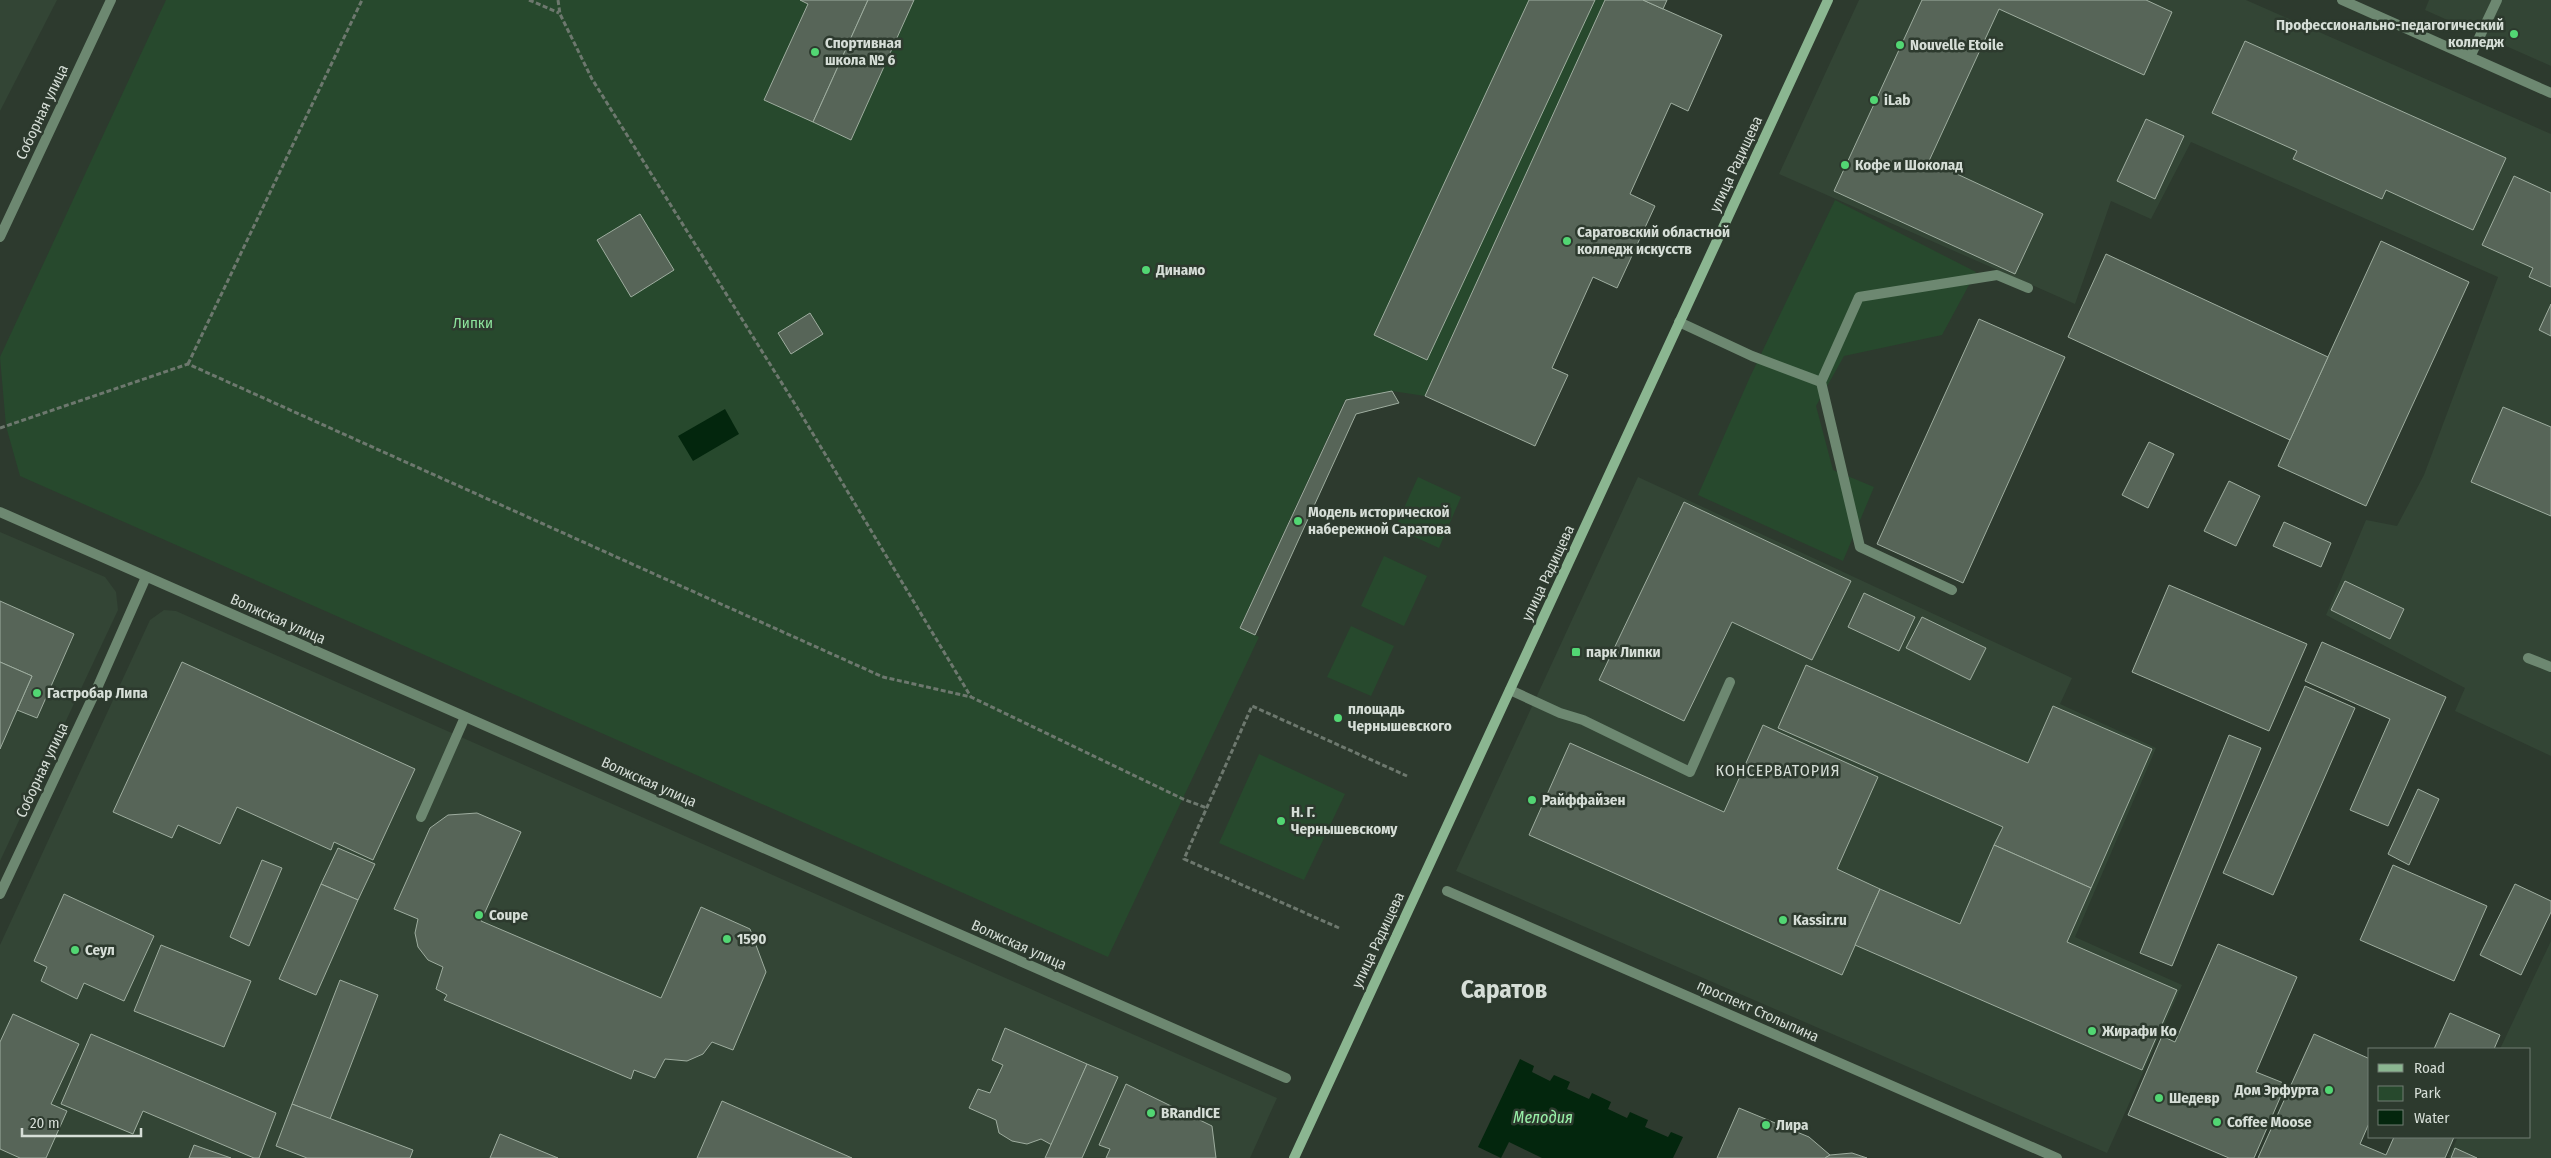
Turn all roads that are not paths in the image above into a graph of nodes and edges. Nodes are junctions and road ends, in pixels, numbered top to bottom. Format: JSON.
{"nodes":[{"id":1,"x":111,"y":0,"type":"edge"},
{"id":2,"x":1828,"y":0,"type":"edge"},
{"id":3,"x":2342,"y":0,"type":"edge"},
{"id":4,"x":2497,"y":0,"type":"edge"},
{"id":5,"x":2470,"y":57,"type":"junction"},
{"id":6,"x":2551,"y":93,"type":"edge"},
{"id":7,"x":0,"y":237,"type":"edge"},
{"id":8,"x":2028,"y":288,"type":"dead end"},
{"id":9,"x":1679,"y":322,"type":"junction"},
{"id":10,"x":1821,"y":382,"type":"junction"},
{"id":11,"x":0,"y":512,"type":"edge"},
{"id":12,"x":146,"y":577,"type":"junction"},
{"id":13,"x":1952,"y":590,"type":"dead end"},
{"id":14,"x":2528,"y":658,"type":"dead end"},
{"id":15,"x":2551,"y":667,"type":"edge"},
{"id":16,"x":1730,"y":682,"type":"dead end"},
{"id":17,"x":1510,"y":690,"type":"junction"},
{"id":18,"x":465,"y":717,"type":"junction"},
{"id":19,"x":422,"y":817,"type":"dead end"},
{"id":20,"x":1447,"y":891,"type":"dead end"},
{"id":21,"x":0,"y":894,"type":"edge"},
{"id":22,"x":1286,"y":1078,"type":"dead end"},
{"id":23,"x":1294,"y":1158,"type":"edge"},
{"id":24,"x":2057,"y":1158,"type":"edge"}],
"edges":[{"from":1,"to":7,"type":"street","name":"Соборная улица"},
{"from":2,"to":9,"type":"street","name":"улица Радищева"},
{"from":3,"to":5,"type":"street"},
{"from":4,"to":5,"type":"street"},
{"from":5,"to":6,"type":"street"},
{"from":8,"to":10,"type":"street"},
{"from":9,"to":10,"type":"street"},
{"from":9,"to":17,"type":"street","name":"улица Радищева"},
{"from":10,"to":13,"type":"street"},
{"from":11,"to":12,"type":"street","name":"Волжская улица"},
{"from":12,"to":18,"type":"street","name":"Волжская улица"},
{"from":12,"to":21,"type":"street","name":"Соборная улица"},
{"from":14,"to":15,"type":"street"},
{"from":16,"to":17,"type":"street"},
{"from":17,"to":23,"type":"street","name":"улица Радищева"},
{"from":18,"to":19,"type":"street"},
{"from":18,"to":22,"type":"street","name":"Волжская улица"},
{"from":20,"to":24,"type":"street","name":"проспект Столыпина"}]}
